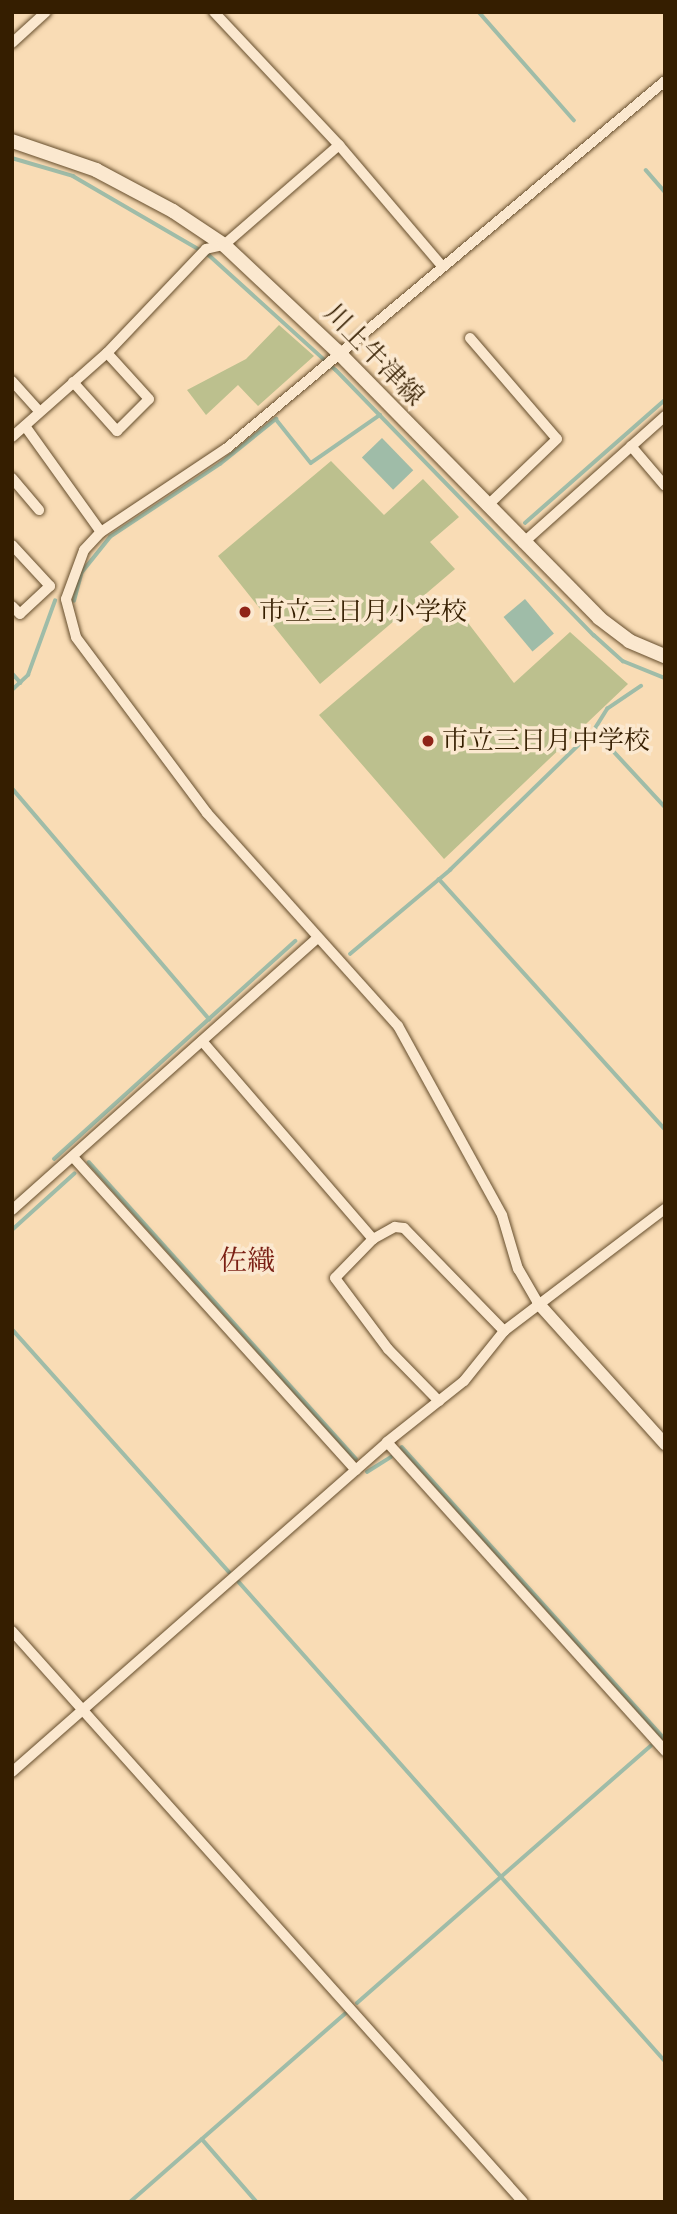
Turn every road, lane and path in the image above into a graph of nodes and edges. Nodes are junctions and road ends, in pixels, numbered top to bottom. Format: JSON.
{"nodes":[{"id":1,"x":46,"y":12,"type":"edge"},
{"id":2,"x":214,"y":12,"type":"edge"},
{"id":3,"x":12,"y":43,"type":"edge"},
{"id":4,"x":665,"y":81,"type":"edge"},
{"id":5,"x":12,"y":141,"type":"edge"},
{"id":6,"x":339,"y":145,"type":"junction"},
{"id":7,"x":224,"y":245,"type":"junction"},
{"id":8,"x":441,"y":265,"type":"junction"},
{"id":9,"x":471,"y":338,"type":"dead end"},
{"id":10,"x":107,"y":353,"type":"junction"},
{"id":11,"x":329,"y":358,"type":"junction"},
{"id":12,"x":12,"y":381,"type":"edge"},
{"id":13,"x":73,"y":382,"type":"junction"},
{"id":14,"x":38,"y":410,"type":"junction"},
{"id":15,"x":665,"y":416,"type":"edge"},
{"id":16,"x":25,"y":426,"type":"junction"},
{"id":17,"x":12,"y":437,"type":"edge"},
{"id":18,"x":631,"y":446,"type":"junction"},
{"id":19,"x":12,"y":478,"type":"edge"},
{"id":20,"x":665,"y":486,"type":"edge"},
{"id":21,"x":487,"y":506,"type":"junction"},
{"id":22,"x":39,"y":510,"type":"dead end"},
{"id":23,"x":101,"y":532,"type":"junction"},
{"id":24,"x":523,"y":544,"type":"junction"},
{"id":25,"x":12,"y":545,"type":"edge"},
{"id":26,"x":12,"y":606,"type":"edge"},
{"id":27,"x":665,"y":656,"type":"edge"},
{"id":28,"x":317,"y":938,"type":"junction"},
{"id":29,"x":202,"y":1041,"type":"junction"},
{"id":30,"x":72,"y":1157,"type":"junction"},
{"id":31,"x":665,"y":1209,"type":"edge"},
{"id":32,"x":12,"y":1210,"type":"edge"},
{"id":33,"x":373,"y":1239,"type":"junction"},
{"id":34,"x":538,"y":1303,"type":"junction"},
{"id":35,"x":504,"y":1331,"type":"junction"},
{"id":36,"x":439,"y":1401,"type":"junction"},
{"id":37,"x":387,"y":1441,"type":"junction"},
{"id":38,"x":665,"y":1444,"type":"edge"},
{"id":39,"x":356,"y":1470,"type":"junction"},
{"id":40,"x":12,"y":1631,"type":"edge"},
{"id":41,"x":83,"y":1708,"type":"junction"},
{"id":42,"x":665,"y":1751,"type":"edge"},
{"id":43,"x":12,"y":1772,"type":"edge"},
{"id":44,"x":523,"y":2202,"type":"edge"}],
"edges":[{"from":1,"to":3,"type":"street"},
{"from":2,"to":6,"type":"street"},
{"from":4,"to":8,"type":"street"},
{"from":5,"to":7,"type":"main road","name":"川上牛津線"},
{"from":6,"to":7,"type":"street"},
{"from":6,"to":8,"type":"street"},
{"from":7,"to":10,"type":"street"},
{"from":7,"to":11,"type":"main road","name":"川上牛津線"},
{"from":8,"to":11,"type":"street"},
{"from":9,"to":21,"type":"street"},
{"from":10,"to":13,"type":"street"},
{"from":10,"to":13,"type":"street"},
{"from":11,"to":21,"type":"main road","name":"川上牛津線"},
{"from":11,"to":23,"type":"street"},
{"from":12,"to":14,"type":"street"},
{"from":13,"to":14,"type":"street"},
{"from":14,"to":16,"type":"street"},
{"from":15,"to":18,"type":"street"},
{"from":16,"to":17,"type":"street"},
{"from":16,"to":23,"type":"street"},
{"from":18,"to":20,"type":"street"},
{"from":18,"to":24,"type":"street"},
{"from":19,"to":22,"type":"street"},
{"from":21,"to":24,"type":"main road","name":"川上牛津線"},
{"from":23,"to":28,"type":"street"},
{"from":24,"to":27,"type":"main road","name":"川上牛津線"},
{"from":25,"to":26,"type":"street"},
{"from":28,"to":29,"type":"street"},
{"from":28,"to":34,"type":"street"},
{"from":29,"to":30,"type":"street"},
{"from":29,"to":33,"type":"street"},
{"from":30,"to":32,"type":"street"},
{"from":30,"to":39,"type":"street"},
{"from":31,"to":34,"type":"street"},
{"from":33,"to":35,"type":"street"},
{"from":33,"to":36,"type":"street"},
{"from":34,"to":35,"type":"street"},
{"from":34,"to":38,"type":"street"},
{"from":35,"to":36,"type":"street"},
{"from":36,"to":37,"type":"street"},
{"from":37,"to":39,"type":"street"},
{"from":37,"to":42,"type":"street"},
{"from":39,"to":41,"type":"street"},
{"from":40,"to":41,"type":"street"},
{"from":41,"to":43,"type":"street"},
{"from":41,"to":44,"type":"street"}]}
